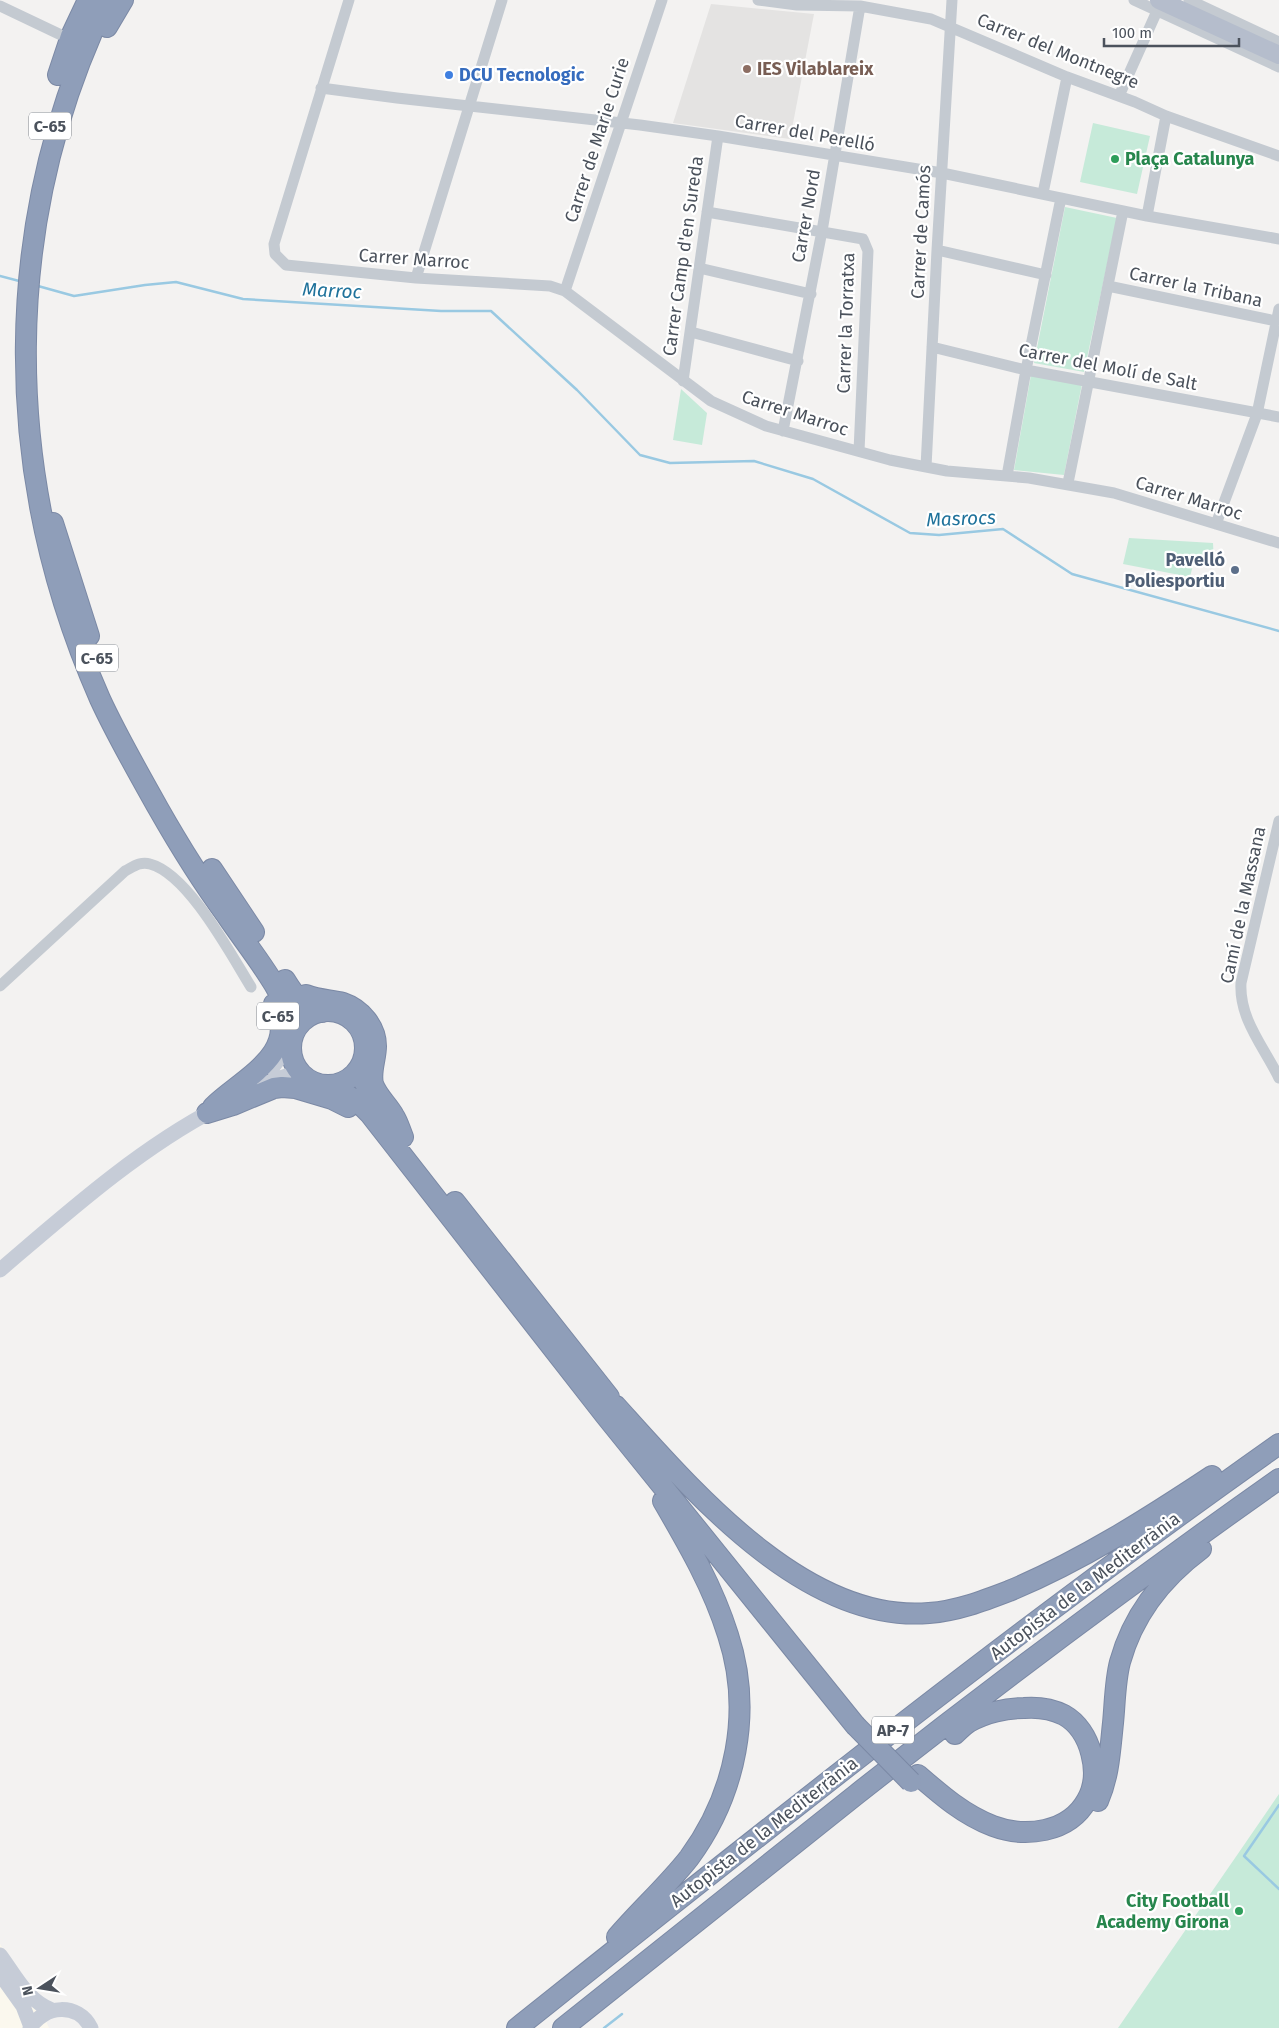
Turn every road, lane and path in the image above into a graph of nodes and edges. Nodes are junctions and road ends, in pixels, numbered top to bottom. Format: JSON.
{"nodes":[{"id":1,"x":88,"y":0,"type":"edge"},
{"id":2,"x":107,"y":0,"type":"edge"},
{"id":3,"x":123,"y":0,"type":"edge"},
{"id":4,"x":349,"y":0,"type":"edge"},
{"id":5,"x":502,"y":0,"type":"edge"},
{"id":6,"x":662,"y":0,"type":"edge"},
{"id":7,"x":758,"y":0,"type":"edge"},
{"id":8,"x":952,"y":0,"type":"edge"},
{"id":9,"x":1134,"y":0,"type":"edge"},
{"id":10,"x":1189,"y":0,"type":"edge"},
{"id":11,"x":1158,"y":5,"type":"edge"},
{"id":12,"x":0,"y":6,"type":"edge"},
{"id":13,"x":860,"y":6,"type":"junction"},
{"id":14,"x":950,"y":26,"type":"junction"},
{"id":15,"x":59,"y":34,"type":"dead end"},
{"id":16,"x":1278,"y":44,"type":"edge"},
{"id":17,"x":1279,"y":67,"type":"edge"},
{"id":18,"x":1067,"y":76,"type":"junction"},
{"id":19,"x":321,"y":88,"type":"junction"},
{"id":20,"x":1119,"y":96,"type":"junction"},
{"id":21,"x":469,"y":106,"type":"junction"},
{"id":22,"x":1166,"y":116,"type":"junction"},
{"id":23,"x":621,"y":123,"type":"junction"},
{"id":24,"x":718,"y":136,"type":"junction"},
{"id":25,"x":834,"y":156,"type":"junction"},
{"id":26,"x":1279,"y":156,"type":"edge"},
{"id":27,"x":942,"y":173,"type":"junction"},
{"id":28,"x":1043,"y":193,"type":"junction"},
{"id":29,"x":1061,"y":198,"type":"junction"},
{"id":30,"x":708,"y":212,"type":"junction"},
{"id":31,"x":1123,"y":212,"type":"junction"},
{"id":32,"x":1147,"y":216,"type":"junction"},
{"id":33,"x":26,"y":217,"type":"junction"},
{"id":34,"x":822,"y":231,"type":"junction"},
{"id":35,"x":1279,"y":239,"type":"edge"},
{"id":36,"x":936,"y":250,"type":"junction"},
{"id":37,"x":27,"y":264,"type":"junction"},
{"id":38,"x":699,"y":268,"type":"junction"},
{"id":39,"x":1046,"y":275,"type":"junction"},
{"id":40,"x":416,"y":278,"type":"junction"},
{"id":41,"x":1108,"y":286,"type":"junction"},
{"id":42,"x":565,"y":291,"type":"junction"},
{"id":43,"x":811,"y":294,"type":"junction"},
{"id":44,"x":23,"y":309,"type":"junction"},
{"id":45,"x":1279,"y":309,"type":"edge"},
{"id":46,"x":1276,"y":321,"type":"junction"},
{"id":47,"x":691,"y":332,"type":"junction"},
{"id":48,"x":932,"y":347,"type":"junction"},
{"id":49,"x":798,"y":361,"type":"junction"},
{"id":50,"x":1026,"y":370,"type":"junction"},
{"id":51,"x":683,"y":381,"type":"junction"},
{"id":52,"x":1088,"y":381,"type":"junction"},
{"id":53,"x":1257,"y":414,"type":"junction"},
{"id":54,"x":1279,"y":417,"type":"edge"},
{"id":55,"x":783,"y":431,"type":"junction"},
{"id":56,"x":859,"y":451,"type":"junction"},
{"id":57,"x":926,"y":467,"type":"junction"},
{"id":58,"x":1007,"y":476,"type":"junction"},
{"id":59,"x":1068,"y":483,"type":"junction"},
{"id":60,"x":1216,"y":524,"type":"junction"},
{"id":61,"x":1279,"y":544,"type":"edge"},
{"id":62,"x":1279,"y":821,"type":"edge"},
{"id":63,"x":218,"y":904,"type":"junction"},
{"id":64,"x":277,"y":966,"type":"junction"},
{"id":65,"x":0,"y":986,"type":"edge"},
{"id":66,"x":251,"y":987,"type":"dead end"},
{"id":67,"x":322,"y":1012,"type":"junction"},
{"id":68,"x":293,"y":1036,"type":"junction"},
{"id":69,"x":358,"y":1070,"type":"junction"},
{"id":70,"x":304,"y":1077,"type":"junction"},
{"id":71,"x":1279,"y":1078,"type":"edge"},
{"id":72,"x":331,"y":1086,"type":"junction"},
{"id":73,"x":207,"y":1113,"type":"junction"},
{"id":74,"x":403,"y":1136,"type":"junction"},
{"id":75,"x":432,"y":1194,"type":"junction"},
{"id":76,"x":0,"y":1270,"type":"edge"},
{"id":77,"x":610,"y":1411,"type":"junction"},
{"id":78,"x":1279,"y":1443,"type":"edge"},
{"id":79,"x":1279,"y":1479,"type":"edge"},
{"id":80,"x":1279,"y":1494,"type":"edge"},
{"id":81,"x":915,"y":1778,"type":"junction"},
{"id":82,"x":754,"y":1876,"type":"junction"},
{"id":83,"x":0,"y":1955,"type":"edge"},
{"id":84,"x":0,"y":1974,"type":"edge"},
{"id":85,"x":52,"y":2010,"type":"junction"},
{"id":86,"x":30,"y":2027,"type":"edge"},
{"id":87,"x":91,"y":2028,"type":"edge"},
{"id":88,"x":516,"y":2028,"type":"edge"},
{"id":89,"x":563,"y":2028,"type":"edge"}],
"edges":[{"from":1,"to":33,"type":"highway"},
{"from":2,"to":33,"type":"highway","number":"C-65"},
{"from":3,"to":37,"type":"highway","number":"C-65"},
{"from":4,"to":19,"type":"street"},
{"from":5,"to":21,"type":"street"},
{"from":6,"to":23,"type":"street","name":"Carrer de Marie Curie"},
{"from":7,"to":13,"type":"street","name":"Carrer del Montnegre"},
{"from":8,"to":14,"type":"street","name":"Carrer de Camós"},
{"from":9,"to":11,"type":"street"},
{"from":10,"to":16,"type":"street"},
{"from":11,"to":16,"type":"main road"},
{"from":11,"to":17,"type":"street"},
{"from":11,"to":20,"type":"street"},
{"from":12,"to":15,"type":"street"},
{"from":13,"to":14,"type":"street","name":"Carrer del Montnegre"},
{"from":13,"to":25,"type":"street","name":"Carrer Nord"},
{"from":14,"to":18,"type":"street","name":"Carrer del Montnegre"},
{"from":14,"to":27,"type":"street","name":"Carrer de Camós"},
{"from":18,"to":20,"type":"street","name":"Carrer del Montnegre"},
{"from":18,"to":28,"type":"street"},
{"from":19,"to":21,"type":"street","name":"Carrer del Perelló"},
{"from":19,"to":40,"type":"street","name":"Carrer Marroc"},
{"from":20,"to":22,"type":"street","name":"Carrer del Montnegre"},
{"from":21,"to":23,"type":"street","name":"Carrer del Perelló"},
{"from":21,"to":40,"type":"street"},
{"from":22,"to":26,"type":"street","name":"Carrer del Montnegre"},
{"from":22,"to":32,"type":"street"},
{"from":23,"to":24,"type":"street","name":"Carrer del Perelló"},
{"from":23,"to":42,"type":"street","name":"Carrer de Marie Curie"},
{"from":24,"to":25,"type":"street","name":"Carrer del Perelló"},
{"from":24,"to":30,"type":"street","name":"Carrer Camp d'en Sureda"},
{"from":25,"to":27,"type":"street","name":"Carrer del Perelló"},
{"from":25,"to":34,"type":"street","name":"Carrer Nord"},
{"from":27,"to":28,"type":"street","name":"Carrer del Perelló"},
{"from":27,"to":36,"type":"street","name":"Carrer de Camós"},
{"from":28,"to":29,"type":"street","name":"Carrer del Perelló"},
{"from":29,"to":31,"type":"street","name":"Carrer del Perelló"},
{"from":29,"to":39,"type":"street"},
{"from":30,"to":34,"type":"street"},
{"from":30,"to":38,"type":"street","name":"Carrer Camp d'en Sureda"},
{"from":31,"to":32,"type":"street","name":"Carrer del Perelló"},
{"from":31,"to":41,"type":"street"},
{"from":32,"to":35,"type":"street","name":"Carrer del Perelló"},
{"from":33,"to":37,"type":"highway","number":"C-65"},
{"from":34,"to":43,"type":"street","name":"Carrer Nord"},
{"from":34,"to":56,"type":"street","name":"Carrer la Torratxa"},
{"from":36,"to":39,"type":"street"},
{"from":36,"to":48,"type":"street","name":"Carrer de Camós"},
{"from":37,"to":44,"type":"highway","number":"C-65"},
{"from":38,"to":43,"type":"street"},
{"from":38,"to":47,"type":"street","name":"Carrer Camp d'en Sureda"},
{"from":39,"to":50,"type":"street"},
{"from":40,"to":42,"type":"street","name":"Carrer Marroc"},
{"from":41,"to":46,"type":"street","name":"Carrer la Tribana"},
{"from":41,"to":52,"type":"street"},
{"from":42,"to":51,"type":"street","name":"Carrer Marroc"},
{"from":43,"to":49,"type":"street","name":"Carrer Nord"},
{"from":44,"to":63,"type":"highway","number":"C-65"},
{"from":44,"to":64,"type":"highway","number":"C-65"},
{"from":45,"to":46,"type":"street"},
{"from":46,"to":53,"type":"street"},
{"from":47,"to":49,"type":"street"},
{"from":47,"to":51,"type":"street","name":"Carrer Camp d'en Sureda"},
{"from":48,"to":50,"type":"street","name":"Carrer del Molí de Salt"},
{"from":48,"to":57,"type":"street","name":"Carrer de Camós"},
{"from":49,"to":55,"type":"street","name":"Carrer Nord"},
{"from":50,"to":52,"type":"street","name":"Carrer del Molí de Salt"},
{"from":50,"to":58,"type":"street"},
{"from":51,"to":55,"type":"street","name":"Carrer Marroc"},
{"from":52,"to":53,"type":"street","name":"Carrer del Molí de Salt"},
{"from":52,"to":59,"type":"street"},
{"from":53,"to":54,"type":"street","name":"Carrer del Molí de Salt"},
{"from":53,"to":60,"type":"street"},
{"from":55,"to":56,"type":"street","name":"Carrer Marroc"},
{"from":56,"to":57,"type":"street","name":"Carrer Marroc"},
{"from":57,"to":58,"type":"street","name":"Carrer Marroc"},
{"from":58,"to":59,"type":"street","name":"Carrer Marroc"},
{"from":59,"to":60,"type":"street","name":"Carrer Marroc"},
{"from":60,"to":61,"type":"street","name":"Carrer Marroc"},
{"from":62,"to":71,"type":"street","name":"Camí de la Massana"},
{"from":63,"to":68,"type":"highway","number":"C-65"},
{"from":63,"to":73,"type":"highway","number":"C-65"},
{"from":64,"to":67,"type":"highway","number":"C-65"},
{"from":64,"to":74,"type":"highway","number":"C-65"},
{"from":65,"to":66,"type":"street"},
{"from":67,"to":68,"type":"highway","number":"C-65"},
{"from":67,"to":69,"type":"highway","number":"C-65"},
{"from":68,"to":70,"type":"highway","number":"C-65"},
{"from":68,"to":73,"type":"main road"},
{"from":69,"to":72,"type":"highway"},
{"from":69,"to":74,"type":"highway"},
{"from":70,"to":72,"type":"highway"},
{"from":70,"to":73,"type":"main road"},
{"from":72,"to":75,"type":"highway"},
{"from":73,"to":75,"type":"highway"},
{"from":73,"to":76,"type":"main road"},
{"from":74,"to":77,"type":"highway"},
{"from":75,"to":77,"type":"highway"},
{"from":77,"to":78,"type":"highway"},
{"from":77,"to":81,"type":"highway"},
{"from":77,"to":88,"type":"highway"},
{"from":78,"to":88,"type":"highway","name":"Autopista de la Mediterrània","number":"AP-7"},
{"from":79,"to":82,"type":"highway","name":"Autopista de la Mediterrània","number":"AP-7"},
{"from":80,"to":81,"type":"highway"},
{"from":81,"to":82,"type":"highway"},
{"from":82,"to":89,"type":"highway","name":"Autopista de la Mediterrània","number":"AP-7"},
{"from":83,"to":85,"type":"main road"},
{"from":84,"to":86,"type":"main road"},
{"from":85,"to":86,"type":"main road"},
{"from":85,"to":87,"type":"main road"}]}
